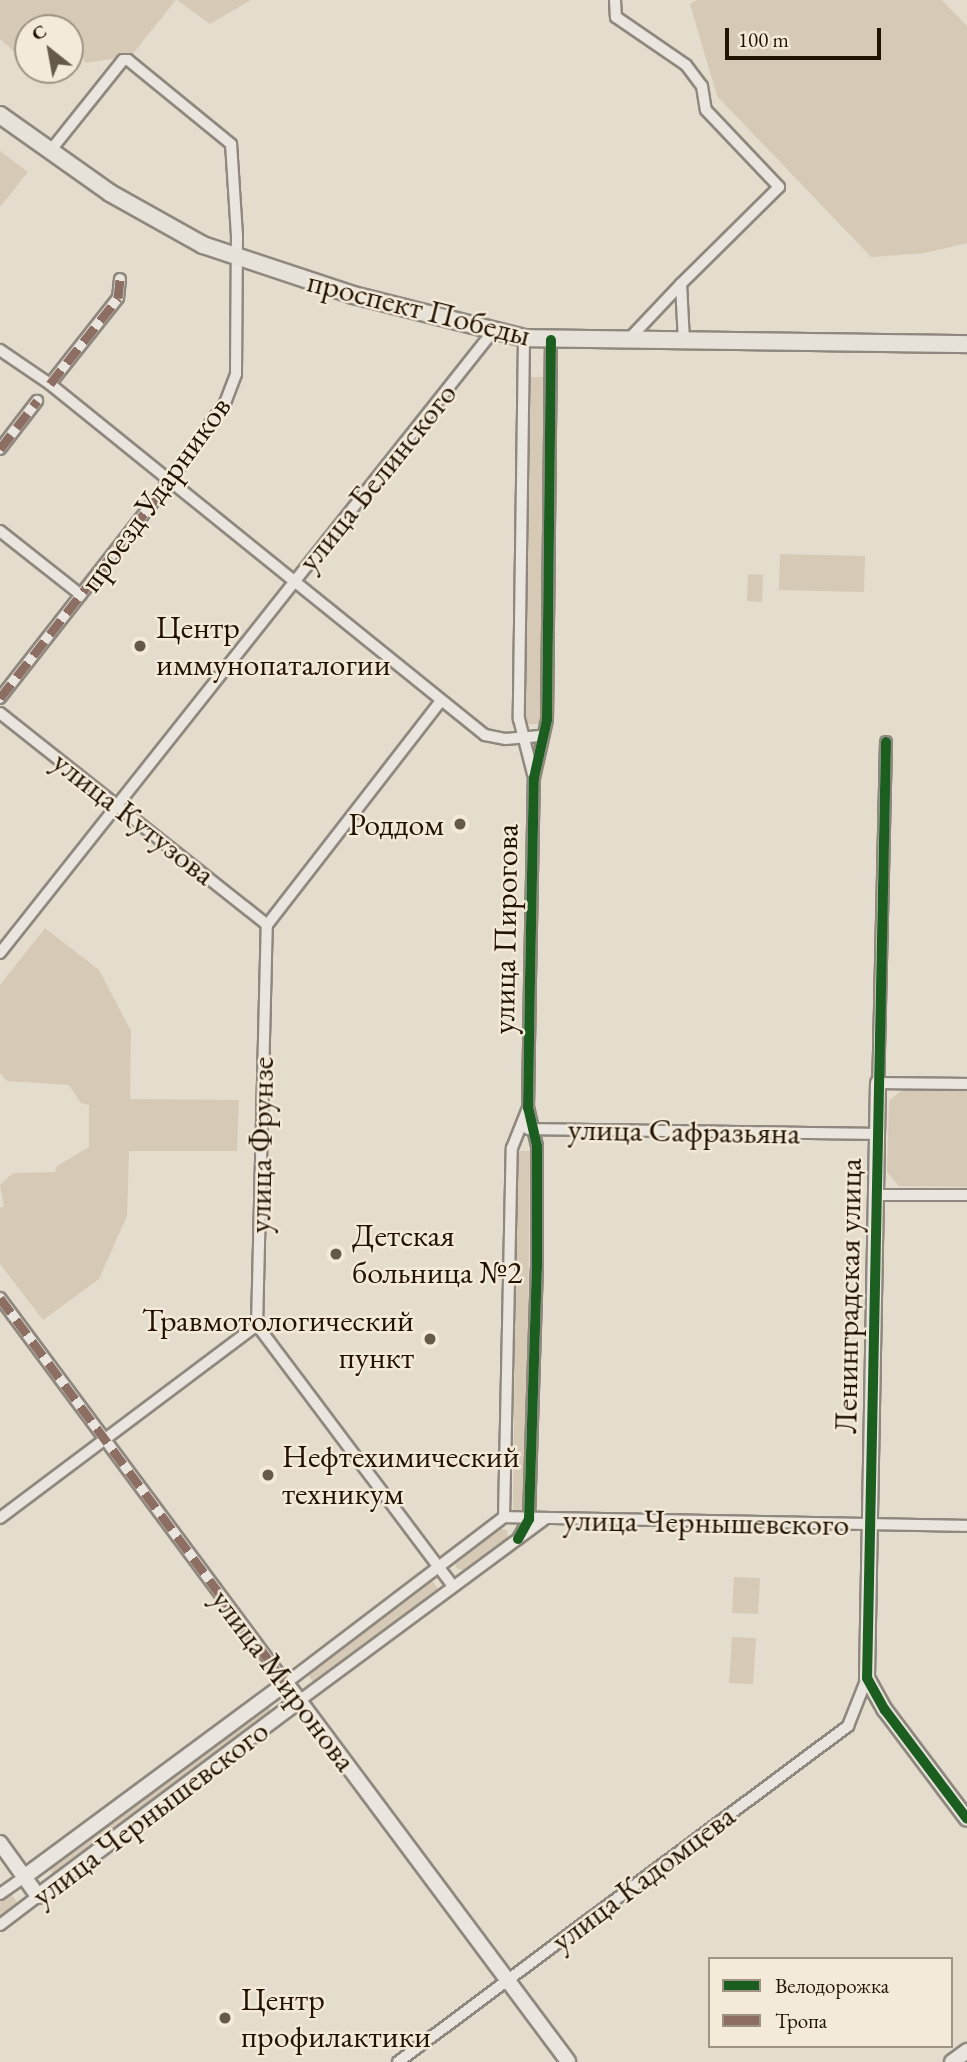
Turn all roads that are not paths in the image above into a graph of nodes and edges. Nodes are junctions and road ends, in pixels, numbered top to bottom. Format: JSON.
{"nodes":[{"id":1,"x":615,"y":0,"type":"edge"},
{"id":2,"x":0,"y":115,"type":"edge"},
{"id":3,"x":51,"y":151,"type":"junction"},
{"id":4,"x":237,"y":257,"type":"junction"},
{"id":5,"x":120,"y":279,"type":"dead end"},
{"id":6,"x":681,"y":284,"type":"junction"},
{"id":7,"x":494,"y":330,"type":"junction"},
{"id":8,"x":524,"y":338,"type":"junction"},
{"id":9,"x":551,"y":340,"type":"junction"},
{"id":10,"x":628,"y":340,"type":"junction"},
{"id":11,"x":684,"y":341,"type":"junction"},
{"id":12,"x":967,"y":344,"type":"edge"},
{"id":13,"x":0,"y":351,"type":"edge"},
{"id":14,"x":50,"y":384,"type":"junction"},
{"id":15,"x":37,"y":401,"type":"dead end"},
{"id":16,"x":0,"y":449,"type":"edge"},
{"id":17,"x":169,"y":482,"type":"junction"},
{"id":18,"x":0,"y":531,"type":"edge"},
{"id":19,"x":292,"y":581,"type":"junction"},
{"id":20,"x":81,"y":595,"type":"junction"},
{"id":21,"x":0,"y":698,"type":"edge"},
{"id":22,"x":440,"y":702,"type":"junction"},
{"id":23,"x":0,"y":713,"type":"edge"},
{"id":24,"x":541,"y":736,"type":"junction"},
{"id":25,"x":524,"y":738,"type":"junction"},
{"id":26,"x":886,"y":742,"type":"dead end"},
{"id":27,"x":534,"y":778,"type":"junction"},
{"id":28,"x":117,"y":804,"type":"junction"},
{"id":29,"x":267,"y":925,"type":"junction"},
{"id":30,"x":0,"y":953,"type":"edge"},
{"id":31,"x":878,"y":1083,"type":"junction"},
{"id":32,"x":967,"y":1084,"type":"edge"},
{"id":33,"x":528,"y":1108,"type":"junction"},
{"id":34,"x":518,"y":1129,"type":"junction"},
{"id":35,"x":533,"y":1129,"type":"junction"},
{"id":36,"x":878,"y":1134,"type":"junction"},
{"id":37,"x":877,"y":1195,"type":"junction"},
{"id":38,"x":967,"y":1195,"type":"edge"},
{"id":39,"x":0,"y":1298,"type":"edge"},
{"id":40,"x":257,"y":1325,"type":"junction"},
{"id":41,"x":105,"y":1439,"type":"junction"},
{"id":42,"x":504,"y":1517,"type":"junction"},
{"id":43,"x":0,"y":1518,"type":"edge"},
{"id":44,"x":530,"y":1519,"type":"junction"},
{"id":45,"x":546,"y":1519,"type":"junction"},
{"id":46,"x":871,"y":1524,"type":"junction"},
{"id":47,"x":967,"y":1526,"type":"edge"},
{"id":48,"x":518,"y":1539,"type":"junction"},
{"id":49,"x":438,"y":1566,"type":"junction"},
{"id":50,"x":453,"y":1586,"type":"junction"},
{"id":51,"x":867,"y":1678,"type":"junction"},
{"id":52,"x":286,"y":1683,"type":"junction"},
{"id":53,"x":299,"y":1702,"type":"junction"},
{"id":54,"x":967,"y":1819,"type":"edge"},
{"id":55,"x":0,"y":1843,"type":"edge"},
{"id":56,"x":24,"y":1877,"type":"junction"},
{"id":57,"x":0,"y":1894,"type":"edge"},
{"id":58,"x":38,"y":1896,"type":"junction"},
{"id":59,"x":0,"y":1925,"type":"edge"},
{"id":60,"x":507,"y":1979,"type":"junction"},
{"id":61,"x":967,"y":2051,"type":"edge"},
{"id":62,"x":398,"y":2062,"type":"edge"},
{"id":63,"x":568,"y":2062,"type":"edge"},
{"id":64,"x":952,"y":2062,"type":"edge"}],
"edges":[{"from":1,"to":6,"type":"street"},
{"from":2,"to":3,"type":"main road","name":"проспект Победы"},
{"from":3,"to":4,"type":"main road","name":"проспект Победы"},
{"from":3,"to":4,"type":"street","name":"проезд Ударников"},
{"from":4,"to":7,"type":"main road","name":"проспект Победы"},
{"from":4,"to":17,"type":"street","name":"проезд Ударников"},
{"from":5,"to":14,"type":"street"},
{"from":6,"to":10,"type":"street"},
{"from":6,"to":11,"type":"street"},
{"from":7,"to":8,"type":"main road","name":"проспект Победы"},
{"from":7,"to":19,"type":"street","name":"улица Белинского"},
{"from":8,"to":9,"type":"main road","name":"проспект Победы"},
{"from":8,"to":25,"type":"street"},
{"from":9,"to":10,"type":"main road","name":"проспект Победы"},
{"from":9,"to":24,"type":"street","name":"улица Пирогова"},
{"from":10,"to":11,"type":"main road","name":"проспект Победы"},
{"from":11,"to":12,"type":"main road","name":"проспект Победы"},
{"from":13,"to":14,"type":"street"},
{"from":14,"to":17,"type":"street"},
{"from":15,"to":16,"type":"street"},
{"from":17,"to":19,"type":"street"},
{"from":17,"to":20,"type":"street","name":"проезд Ударников"},
{"from":18,"to":20,"type":"street"},
{"from":19,"to":22,"type":"street"},
{"from":19,"to":28,"type":"street","name":"улица Белинского"},
{"from":20,"to":21,"type":"street","name":"проезд Ударников"},
{"from":22,"to":25,"type":"street"},
{"from":22,"to":29,"type":"street"},
{"from":23,"to":28,"type":"street","name":"улица Кутузова"},
{"from":24,"to":25,"type":"street"},
{"from":24,"to":27,"type":"street","name":"улица Пирогова"},
{"from":25,"to":27,"type":"street"},
{"from":26,"to":31,"type":"street","name":"Ленинградская улица"},
{"from":27,"to":33,"type":"street","name":"улица Пирогова"},
{"from":28,"to":29,"type":"street","name":"улица Кутузова"},
{"from":28,"to":30,"type":"street","name":"улица Белинского"},
{"from":29,"to":40,"type":"street","name":"улица Фрунзе"},
{"from":31,"to":32,"type":"street"},
{"from":31,"to":36,"type":"main road","name":"Ленинградская улица"},
{"from":33,"to":34,"type":"street","name":"улица Пирогова"},
{"from":33,"to":35,"type":"street","name":"улица Пирогова"},
{"from":34,"to":35,"type":"street","name":"улица Сафразьяна"},
{"from":34,"to":42,"type":"street","name":"улица Пирогова"},
{"from":35,"to":36,"type":"street","name":"улица Сафразьяна"},
{"from":35,"to":44,"type":"street","name":"улица Пирогова"},
{"from":36,"to":37,"type":"main road","name":"Ленинградская улица"},
{"from":37,"to":38,"type":"street"},
{"from":37,"to":46,"type":"main road","name":"Ленинградская улица"},
{"from":39,"to":41,"type":"street","name":"улица Миронова"},
{"from":40,"to":41,"type":"street"},
{"from":40,"to":49,"type":"street"},
{"from":41,"to":43,"type":"street"},
{"from":41,"to":52,"type":"street","name":"улица Миронова"},
{"from":42,"to":44,"type":"street","name":"улица Чернышевского"},
{"from":42,"to":49,"type":"street","name":"улица Чернышевского"},
{"from":44,"to":45,"type":"street","name":"улица Чернышевского"},
{"from":44,"to":48,"type":"street","name":"улица Чернышевского"},
{"from":45,"to":46,"type":"street","name":"улица Чернышевского"},
{"from":45,"to":48,"type":"street"},
{"from":46,"to":47,"type":"street","name":"улица Чернышевского"},
{"from":46,"to":51,"type":"main road","name":"Ленинградская улица"},
{"from":48,"to":50,"type":"street","name":"улица Чернышевского"},
{"from":49,"to":50,"type":"street"},
{"from":49,"to":52,"type":"street","name":"улица Чернышевского"},
{"from":50,"to":53,"type":"street","name":"улица Чернышевского"},
{"from":51,"to":54,"type":"main road"},
{"from":51,"to":60,"type":"street","name":"улица Кадомцева"},
{"from":52,"to":53,"type":"main road","name":"улица Миронова"},
{"from":52,"to":56,"type":"main road","name":"улица Чернышевского"},
{"from":53,"to":58,"type":"main road","name":"улица Чернышевского"},
{"from":53,"to":60,"type":"main road","name":"улица Миронова"},
{"from":55,"to":56,"type":"main road"},
{"from":56,"to":57,"type":"street","name":"улица Чернышевского"},
{"from":56,"to":58,"type":"main road"},
{"from":58,"to":59,"type":"street","name":"улица Чернышевского"},
{"from":60,"to":62,"type":"street","name":"улица Кадомцева"},
{"from":60,"to":63,"type":"main road","name":"улица Миронова"},
{"from":61,"to":64,"type":"main road"}]}
